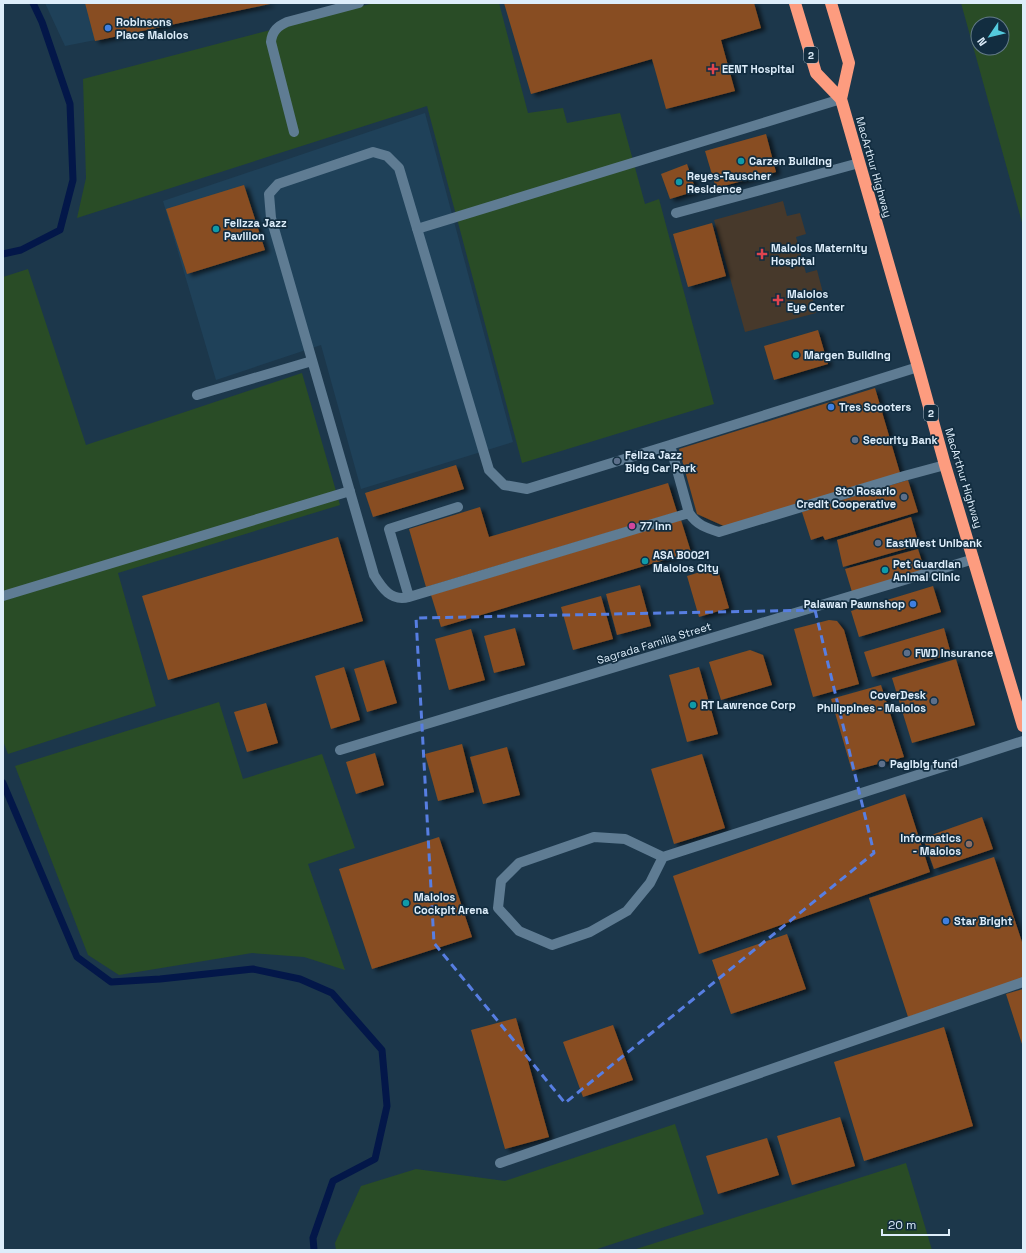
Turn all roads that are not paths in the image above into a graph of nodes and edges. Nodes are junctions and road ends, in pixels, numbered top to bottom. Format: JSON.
{"nodes":[{"id":1,"x":359,"y":3,"type":"edge"},
{"id":2,"x":795,"y":3,"type":"edge"},
{"id":3,"x":831,"y":3,"type":"edge"},
{"id":4,"x":841,"y":99,"type":"junction"},
{"id":5,"x":294,"y":132,"type":"dead end"},
{"id":6,"x":860,"y":163,"type":"junction"},
{"id":7,"x":676,"y":213,"type":"dead end"},
{"id":8,"x":417,"y":229,"type":"junction"},
{"id":9,"x":312,"y":361,"type":"junction"},
{"id":10,"x":918,"y":366,"type":"junction"},
{"id":11,"x":197,"y":395,"type":"dead end"},
{"id":12,"x":670,"y":445,"type":"junction"},
{"id":13,"x":945,"y":466,"type":"junction"},
{"id":14,"x":350,"y":491,"type":"junction"},
{"id":15,"x":458,"y":507,"type":"dead end"},
{"id":16,"x":689,"y":513,"type":"junction"},
{"id":17,"x":974,"y":559,"type":"junction"},
{"id":18,"x":3,"y":596,"type":"edge"},
{"id":19,"x":409,"y":596,"type":"junction"},
{"id":20,"x":1023,"y":726,"type":"edge"},
{"id":21,"x":1023,"y":740,"type":"edge"},
{"id":22,"x":340,"y":750,"type":"dead end"},
{"id":23,"x":663,"y":857,"type":"junction"},
{"id":24,"x":1023,"y":982,"type":"edge"},
{"id":25,"x":500,"y":1163,"type":"dead end"}],
"edges":[{"from":1,"to":5,"type":"street"},
{"from":2,"to":4,"type":"highway","name":"MacArthur Highway","number":"2"},
{"from":3,"to":4,"type":"highway","name":"MacArthur Highway","number":"2"},
{"from":4,"to":6,"type":"highway","name":"MacArthur Highway","number":"2"},
{"from":4,"to":8,"type":"street"},
{"from":6,"to":7,"type":"street"},
{"from":6,"to":10,"type":"highway","name":"MacArthur Highway","number":"2"},
{"from":8,"to":9,"type":"street"},
{"from":8,"to":12,"type":"street"},
{"from":9,"to":11,"type":"street"},
{"from":9,"to":14,"type":"street"},
{"from":10,"to":12,"type":"street"},
{"from":10,"to":13,"type":"highway","name":"MacArthur Highway","number":"2"},
{"from":12,"to":16,"type":"street"},
{"from":13,"to":16,"type":"street"},
{"from":13,"to":17,"type":"highway","name":"MacArthur Highway","number":"2"},
{"from":14,"to":18,"type":"street"},
{"from":14,"to":19,"type":"street"},
{"from":15,"to":19,"type":"street"},
{"from":16,"to":19,"type":"street"},
{"from":17,"to":20,"type":"highway","name":"MacArthur Highway","number":"2"},
{"from":17,"to":22,"type":"street","name":"Sagrada Familia Street"},
{"from":21,"to":23,"type":"street"},
{"from":23,"to":23,"type":"street"},
{"from":24,"to":25,"type":"street"}]}
